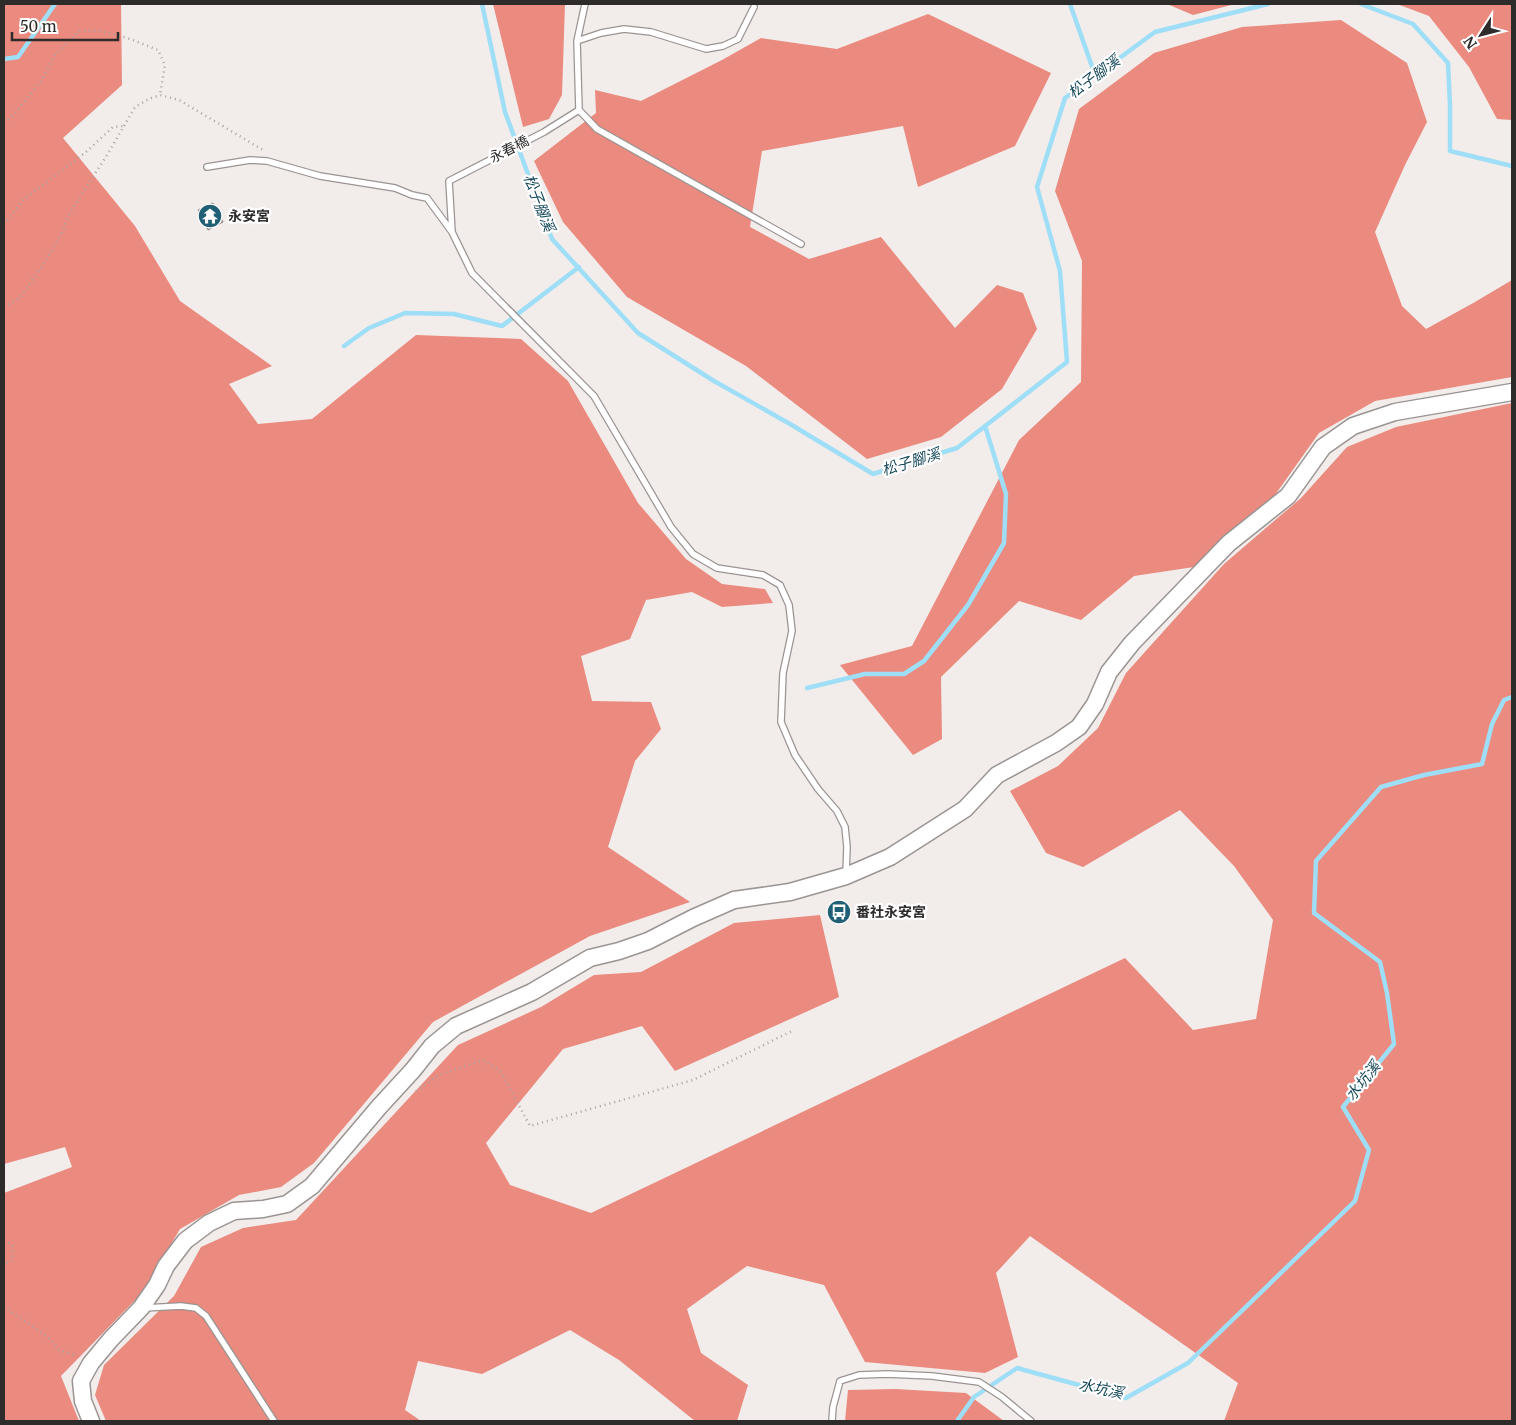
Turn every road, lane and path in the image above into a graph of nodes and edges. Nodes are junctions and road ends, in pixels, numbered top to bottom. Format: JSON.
{"nodes":[{"id":1,"x":585,"y":4,"type":"edge"},
{"id":2,"x":754,"y":7,"type":"dead end"},
{"id":3,"x":577,"y":41,"type":"junction"},
{"id":4,"x":160,"y":95,"type":"junction"},
{"id":5,"x":579,"y":110,"type":"junction"},
{"id":6,"x":4,"y":123,"type":"edge"},
{"id":7,"x":124,"y":126,"type":"junction"},
{"id":8,"x":270,"y":162,"type":"junction"},
{"id":9,"x":207,"y":166,"type":"dead end"},
{"id":10,"x":4,"y":224,"type":"edge"},
{"id":11,"x":452,"y":232,"type":"junction"},
{"id":12,"x":801,"y":244,"type":"dead end"},
{"id":13,"x":4,"y":307,"type":"edge"},
{"id":14,"x":1512,"y":392,"type":"edge"},
{"id":15,"x":846,"y":876,"type":"junction"},
{"id":16,"x":794,"y":1030,"type":"dead end"},
{"id":17,"x":411,"y":1094,"type":"dead end"},
{"id":18,"x":4,"y":1240,"type":"edge"},
{"id":19,"x":4,"y":1264,"type":"edge"},
{"id":20,"x":4,"y":1306,"type":"edge"},
{"id":21,"x":141,"y":1308,"type":"junction"},
{"id":22,"x":91,"y":1363,"type":"junction"},
{"id":23,"x":91,"y":1421,"type":"edge"},
{"id":24,"x":274,"y":1421,"type":"edge"},
{"id":25,"x":832,"y":1421,"type":"edge"},
{"id":26,"x":1031,"y":1421,"type":"edge"}],
"edges":[{"from":1,"to":3,"type":"lane"},
{"from":2,"to":3,"type":"lane"},
{"from":3,"to":5,"type":"lane"},
{"from":4,"to":6,"type":"path"},
{"from":4,"to":7,"type":"path"},
{"from":4,"to":8,"type":"path"},
{"from":5,"to":11,"type":"lane","name":"永春橋"},
{"from":5,"to":12,"type":"lane"},
{"from":7,"to":10,"type":"path"},
{"from":7,"to":13,"type":"path"},
{"from":8,"to":9,"type":"lane"},
{"from":8,"to":11,"type":"lane"},
{"from":11,"to":15,"type":"lane"},
{"from":14,"to":15,"type":"street"},
{"from":15,"to":21,"type":"street"},
{"from":16,"to":17,"type":"path"},
{"from":18,"to":19,"type":"path"},
{"from":20,"to":22,"type":"path"},
{"from":21,"to":22,"type":"street"},
{"from":21,"to":24,"type":"lane"},
{"from":22,"to":23,"type":"street"},
{"from":25,"to":26,"type":"lane"}]}
